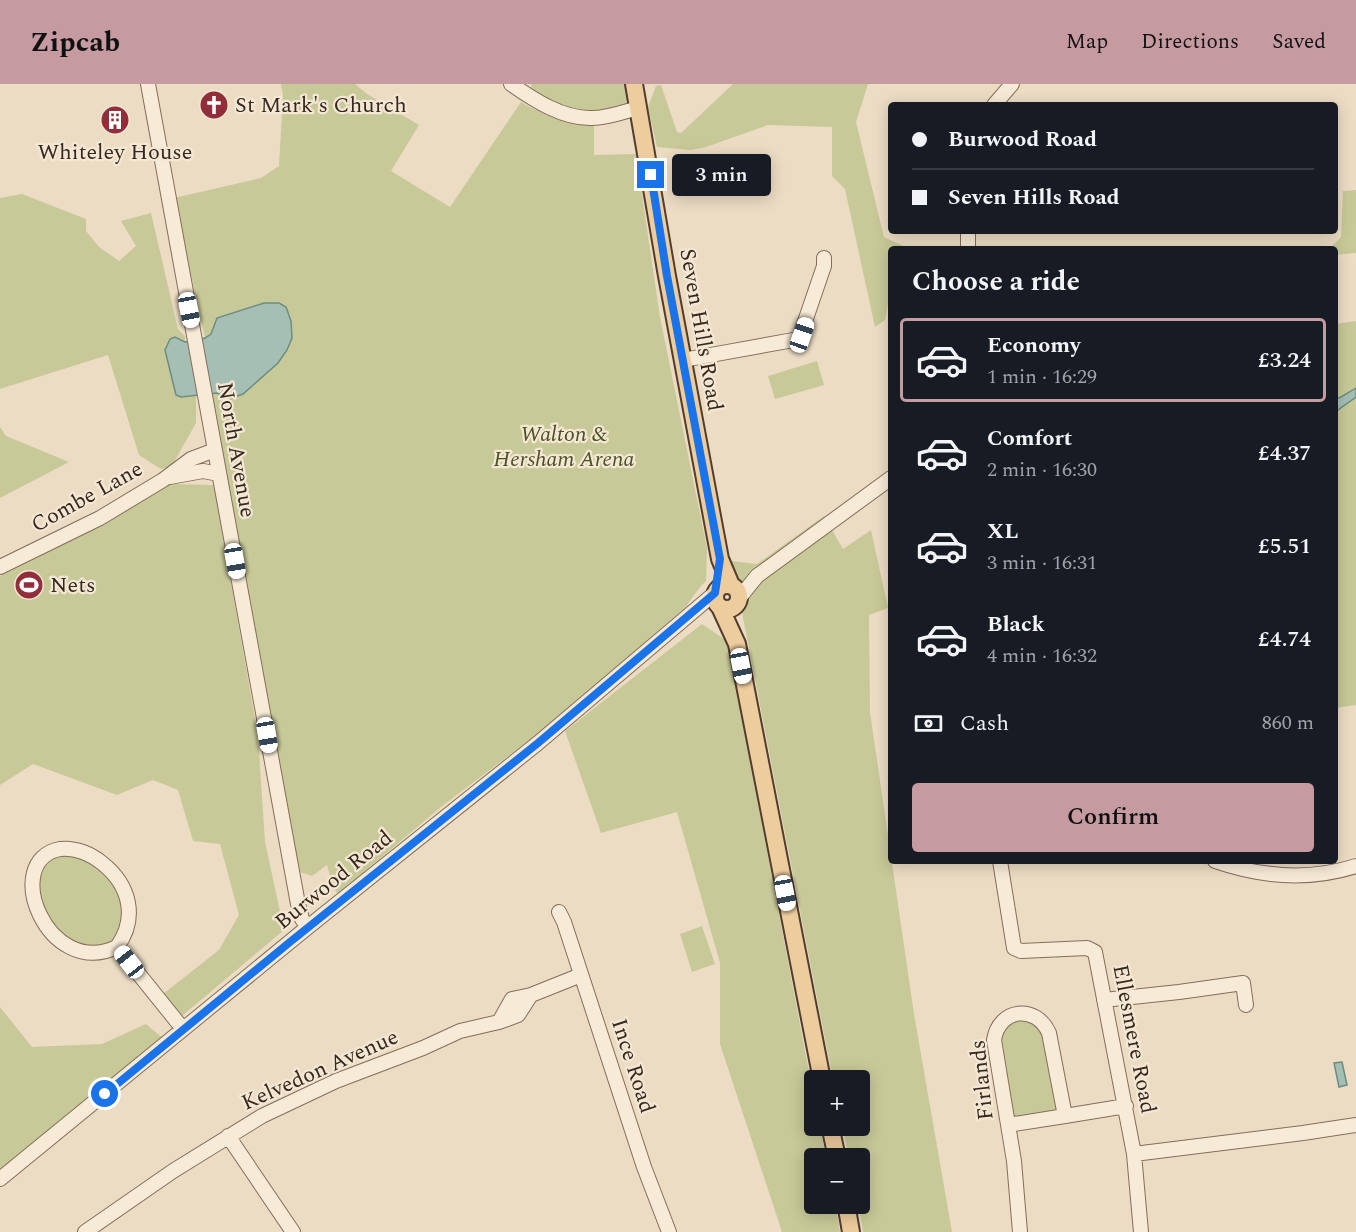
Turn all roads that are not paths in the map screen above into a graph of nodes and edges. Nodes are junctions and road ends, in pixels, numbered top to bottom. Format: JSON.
{"nodes":[{"id":1,"x":148,"y":84,"type":"edge"},
{"id":2,"x":511,"y":84,"type":"edge"},
{"id":3,"x":634,"y":84,"type":"edge"},
{"id":4,"x":1012,"y":84,"type":"edge"},
{"id":5,"x":997,"y":102,"type":"edge"},
{"id":6,"x":638,"y":108,"type":"junction"},
{"id":7,"x":824,"y":258,"type":"dead end"},
{"id":8,"x":683,"y":360,"type":"junction"},
{"id":9,"x":215,"y":450,"type":"junction"},
{"id":10,"x":219,"y":474,"type":"junction"},
{"id":11,"x":162,"y":480,"type":"junction"},
{"id":12,"x":888,"y":480,"type":"edge"},
{"id":13,"x":0,"y":567,"type":"edge"},
{"id":14,"x":726,"y":596,"type":"junction"},
{"id":15,"x":1000,"y":864,"type":"edge"},
{"id":16,"x":1225,"y":864,"type":"edge"},
{"id":17,"x":1356,"y":866,"type":"edge"},
{"id":18,"x":558,"y":912,"type":"dead end"},
{"id":19,"x":308,"y":927,"type":"junction"},
{"id":20,"x":117,"y":947,"type":"junction"},
{"id":21,"x":581,"y":975,"type":"junction"},
{"id":22,"x":1104,"y":1000,"type":"junction"},
{"id":23,"x":1246,"y":1005,"type":"dead end"},
{"id":24,"x":183,"y":1029,"type":"junction"},
{"id":25,"x":820,"y":1070,"type":"edge"},
{"id":26,"x":1126,"y":1106,"type":"junction"},
{"id":27,"x":1065,"y":1116,"type":"junction"},
{"id":28,"x":1008,"y":1125,"type":"junction"},
{"id":29,"x":1356,"y":1125,"type":"edge"},
{"id":30,"x":228,"y":1136,"type":"junction"},
{"id":31,"x":1134,"y":1154,"type":"junction"},
{"id":32,"x":1,"y":1176,"type":"edge"},
{"id":33,"x":848,"y":1214,"type":"edge"},
{"id":34,"x":85,"y":1232,"type":"edge"},
{"id":35,"x":293,"y":1232,"type":"edge"},
{"id":36,"x":669,"y":1232,"type":"edge"},
{"id":37,"x":851,"y":1232,"type":"edge"},
{"id":38,"x":1020,"y":1232,"type":"edge"},
{"id":39,"x":1141,"y":1232,"type":"edge"}],
"edges":[{"from":1,"to":9,"type":"street","name":"North Avenue"},
{"from":2,"to":6,"type":"street"},
{"from":3,"to":6,"type":"main road","name":"Seven Hills Road"},
{"from":4,"to":5,"type":"street"},
{"from":6,"to":8,"type":"main road","name":"Seven Hills Road"},
{"from":7,"to":8,"type":"street"},
{"from":8,"to":14,"type":"main road","name":"Seven Hills Road"},
{"from":9,"to":10,"type":"street","name":"North Avenue"},
{"from":9,"to":11,"type":"street","name":"Combe Lane"},
{"from":10,"to":11,"type":"street","name":"Combe Lane"},
{"from":10,"to":19,"type":"street","name":"North Avenue"},
{"from":11,"to":13,"type":"street","name":"Combe Lane"},
{"from":12,"to":14,"type":"street","name":"Burwood Road"},
{"from":14,"to":19,"type":"street","name":"Burwood Road"},
{"from":14,"to":25,"type":"main road"},
{"from":15,"to":22,"type":"street","name":"Ellesmere Road"},
{"from":16,"to":17,"type":"street"},
{"from":18,"to":21,"type":"street","name":"Ince Road"},
{"from":19,"to":24,"type":"street","name":"Burwood Road"},
{"from":20,"to":20,"type":"street"},
{"from":20,"to":24,"type":"street"},
{"from":21,"to":30,"type":"street","name":"Kelvedon Avenue"},
{"from":21,"to":36,"type":"street","name":"Ince Road"},
{"from":22,"to":23,"type":"street"},
{"from":22,"to":26,"type":"street","name":"Ellesmere Road"},
{"from":24,"to":32,"type":"street","name":"Burwood Road"},
{"from":26,"to":27,"type":"street"},
{"from":26,"to":31,"type":"street","name":"Ellesmere Road"},
{"from":27,"to":28,"type":"street"},
{"from":27,"to":28,"type":"street","name":"Firlands"},
{"from":28,"to":38,"type":"street","name":"Firlands"},
{"from":29,"to":31,"type":"street"},
{"from":30,"to":34,"type":"street","name":"Kelvedon Avenue"},
{"from":30,"to":35,"type":"street"},
{"from":31,"to":39,"type":"street","name":"Ellesmere Road"},
{"from":33,"to":37,"type":"main road"}]}
